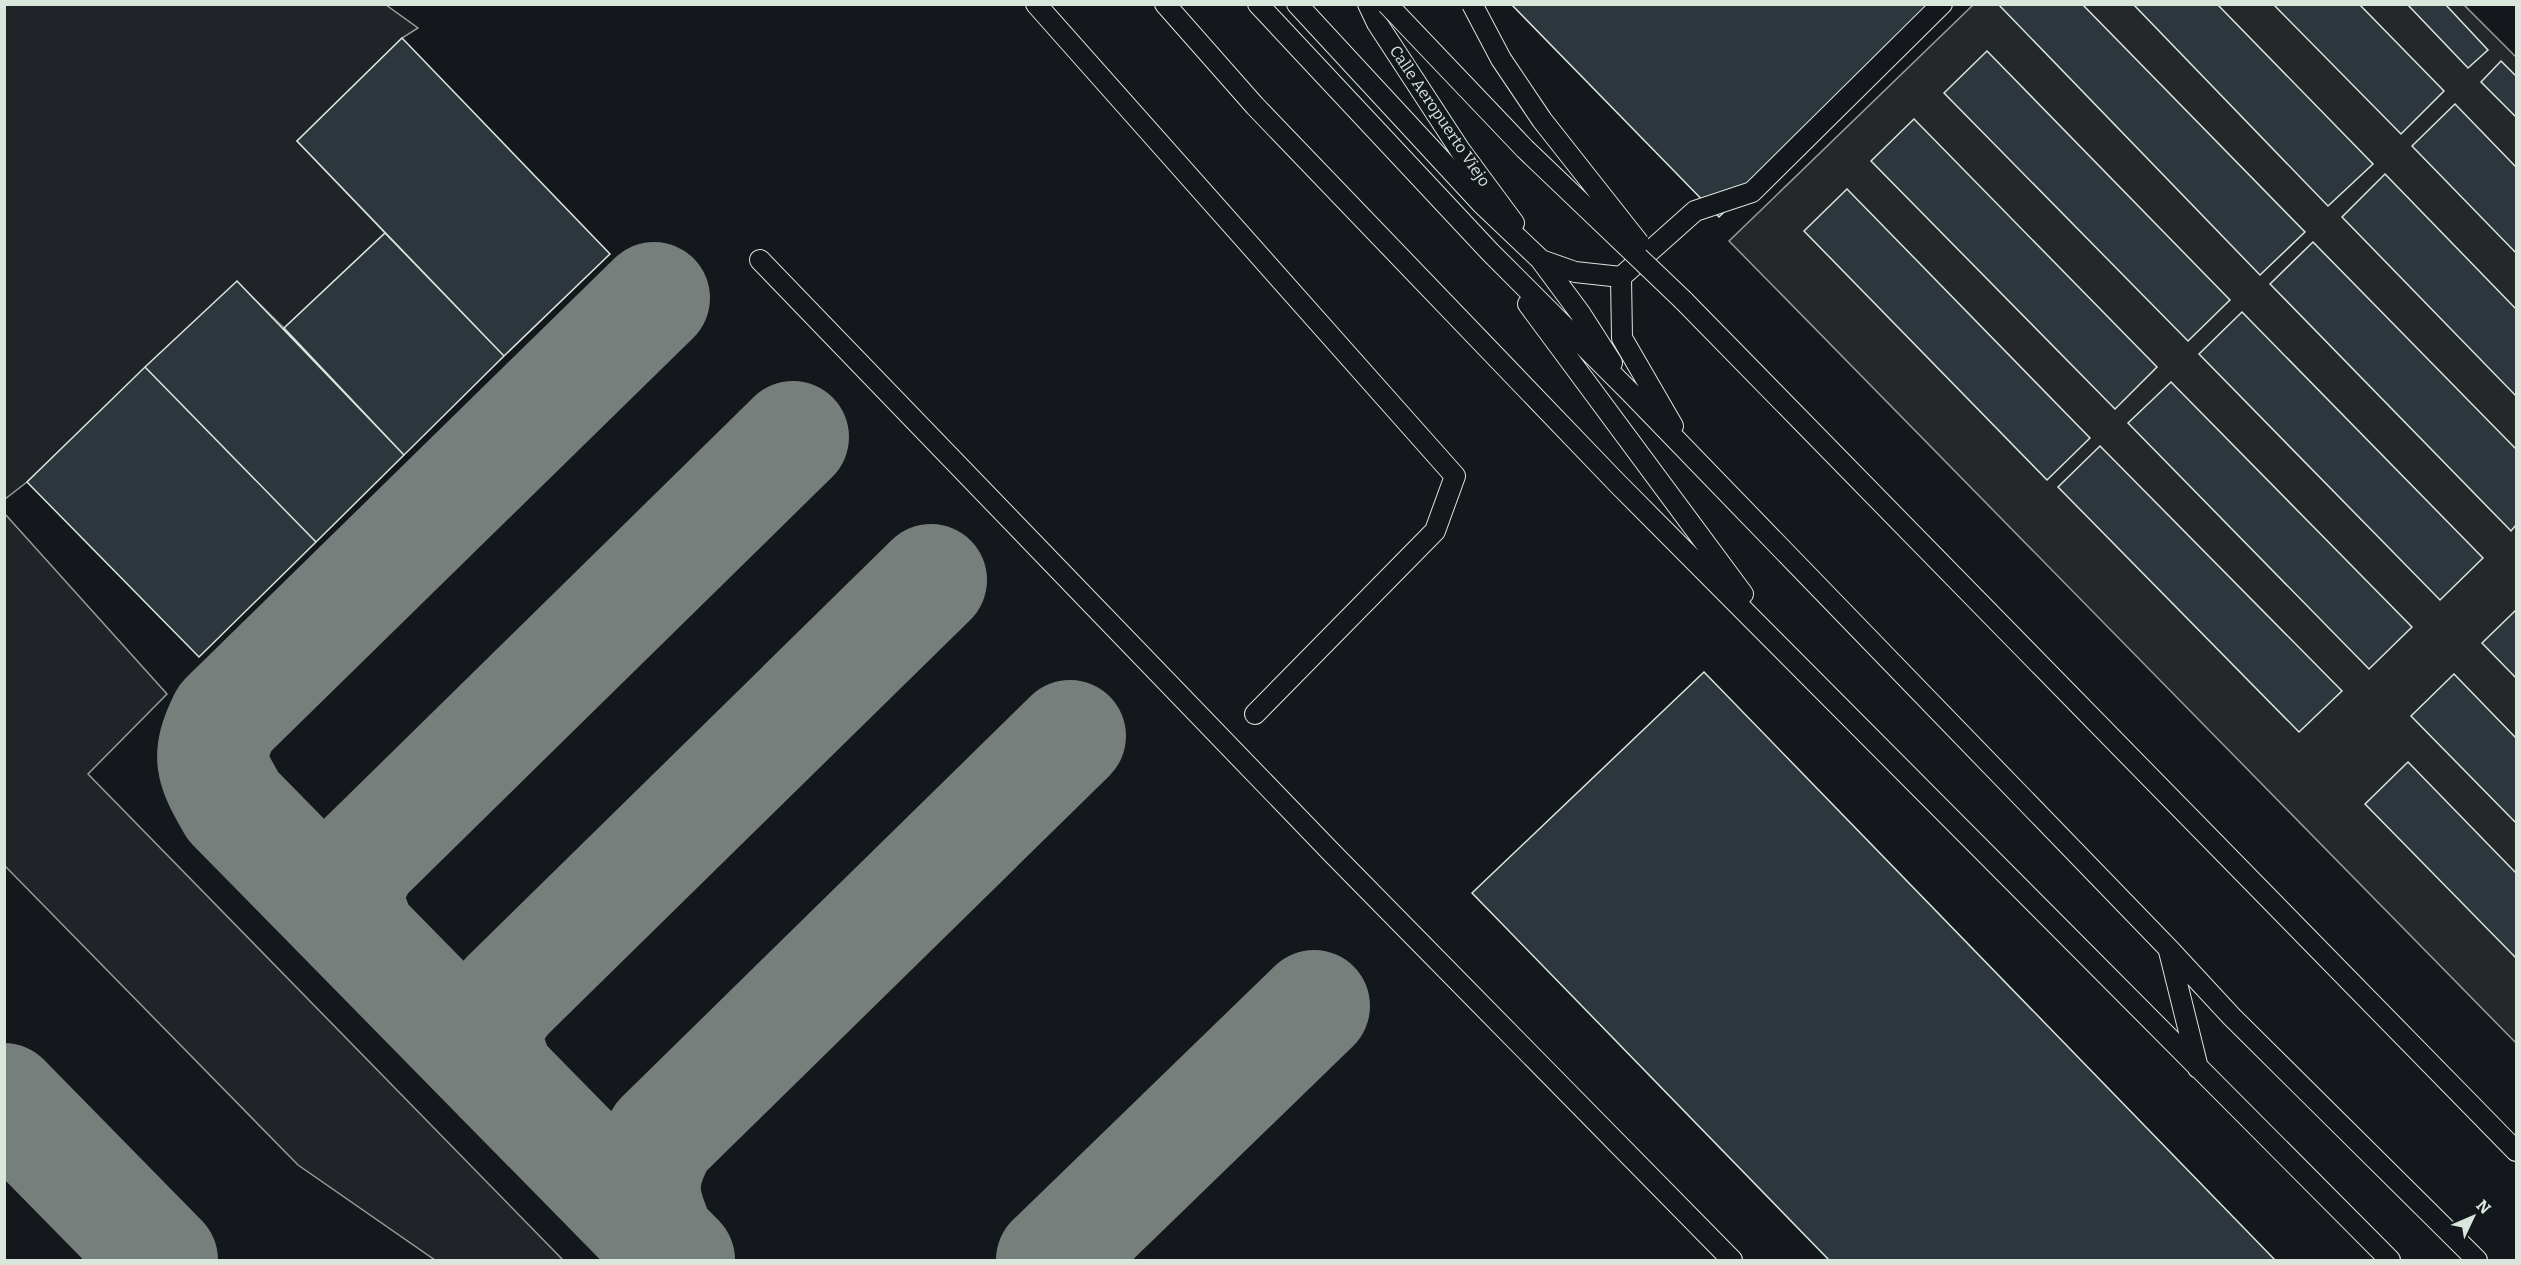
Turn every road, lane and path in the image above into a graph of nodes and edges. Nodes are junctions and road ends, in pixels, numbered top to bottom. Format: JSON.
{"nodes":[{"id":1,"x":1036,"y":4,"type":"edge"},
{"id":2,"x":1165,"y":4,"type":"edge"},
{"id":3,"x":1258,"y":4,"type":"edge"},
{"id":4,"x":1297,"y":4,"type":"edge"},
{"id":5,"x":1368,"y":4,"type":"edge"},
{"id":6,"x":1387,"y":4,"type":"edge"},
{"id":7,"x":1472,"y":4,"type":"edge"},
{"id":8,"x":1942,"y":4,"type":"edge"},
{"id":9,"x":1491,"y":253,"type":"junction"},
{"id":10,"x":760,"y":260,"type":"dead end"},
{"id":11,"x":1541,"y":260,"type":"junction"},
{"id":12,"x":1621,"y":277,"type":"junction"},
{"id":13,"x":1683,"y":300,"type":"junction"},
{"id":14,"x":1629,"y":391,"type":"junction"},
{"id":15,"x":1690,"y":456,"type":"junction"},
{"id":16,"x":1782,"y":646,"type":"junction"},
{"id":17,"x":1255,"y":714,"type":"dead end"},
{"id":18,"x":2169,"y":949,"type":"junction"},
{"id":19,"x":2198,"y":1068,"type":"junction"},
{"id":20,"x":2517,"y":1151,"type":"edge"},
{"id":21,"x":1732,"y":1260,"type":"edge"},
{"id":22,"x":2390,"y":1260,"type":"edge"},
{"id":23,"x":2477,"y":1260,"type":"edge"}],
"edges":[{"from":1,"to":17,"type":"lane"},
{"from":2,"to":16,"type":"lane"},
{"from":3,"to":9,"type":"lane"},
{"from":4,"to":11,"type":"lane"},
{"from":5,"to":11,"type":"lane","name":"Calle Aeropuerto Viejo"},
{"from":6,"to":13,"type":"lane","bridge":true},
{"from":7,"to":13,"type":"lane","bridge":true},
{"from":8,"to":12,"type":"lane"},
{"from":9,"to":14,"type":"lane"},
{"from":9,"to":16,"type":"lane"},
{"from":10,"to":21,"type":"lane"},
{"from":11,"to":12,"type":"lane"},
{"from":11,"to":14,"type":"lane"},
{"from":12,"to":15,"type":"lane"},
{"from":13,"to":20,"type":"lane"},
{"from":14,"to":15,"type":"lane"},
{"from":15,"to":18,"type":"lane"},
{"from":16,"to":19,"type":"lane"},
{"from":18,"to":19,"type":"lane"},
{"from":18,"to":23,"type":"lane"},
{"from":19,"to":22,"type":"lane"}]}
